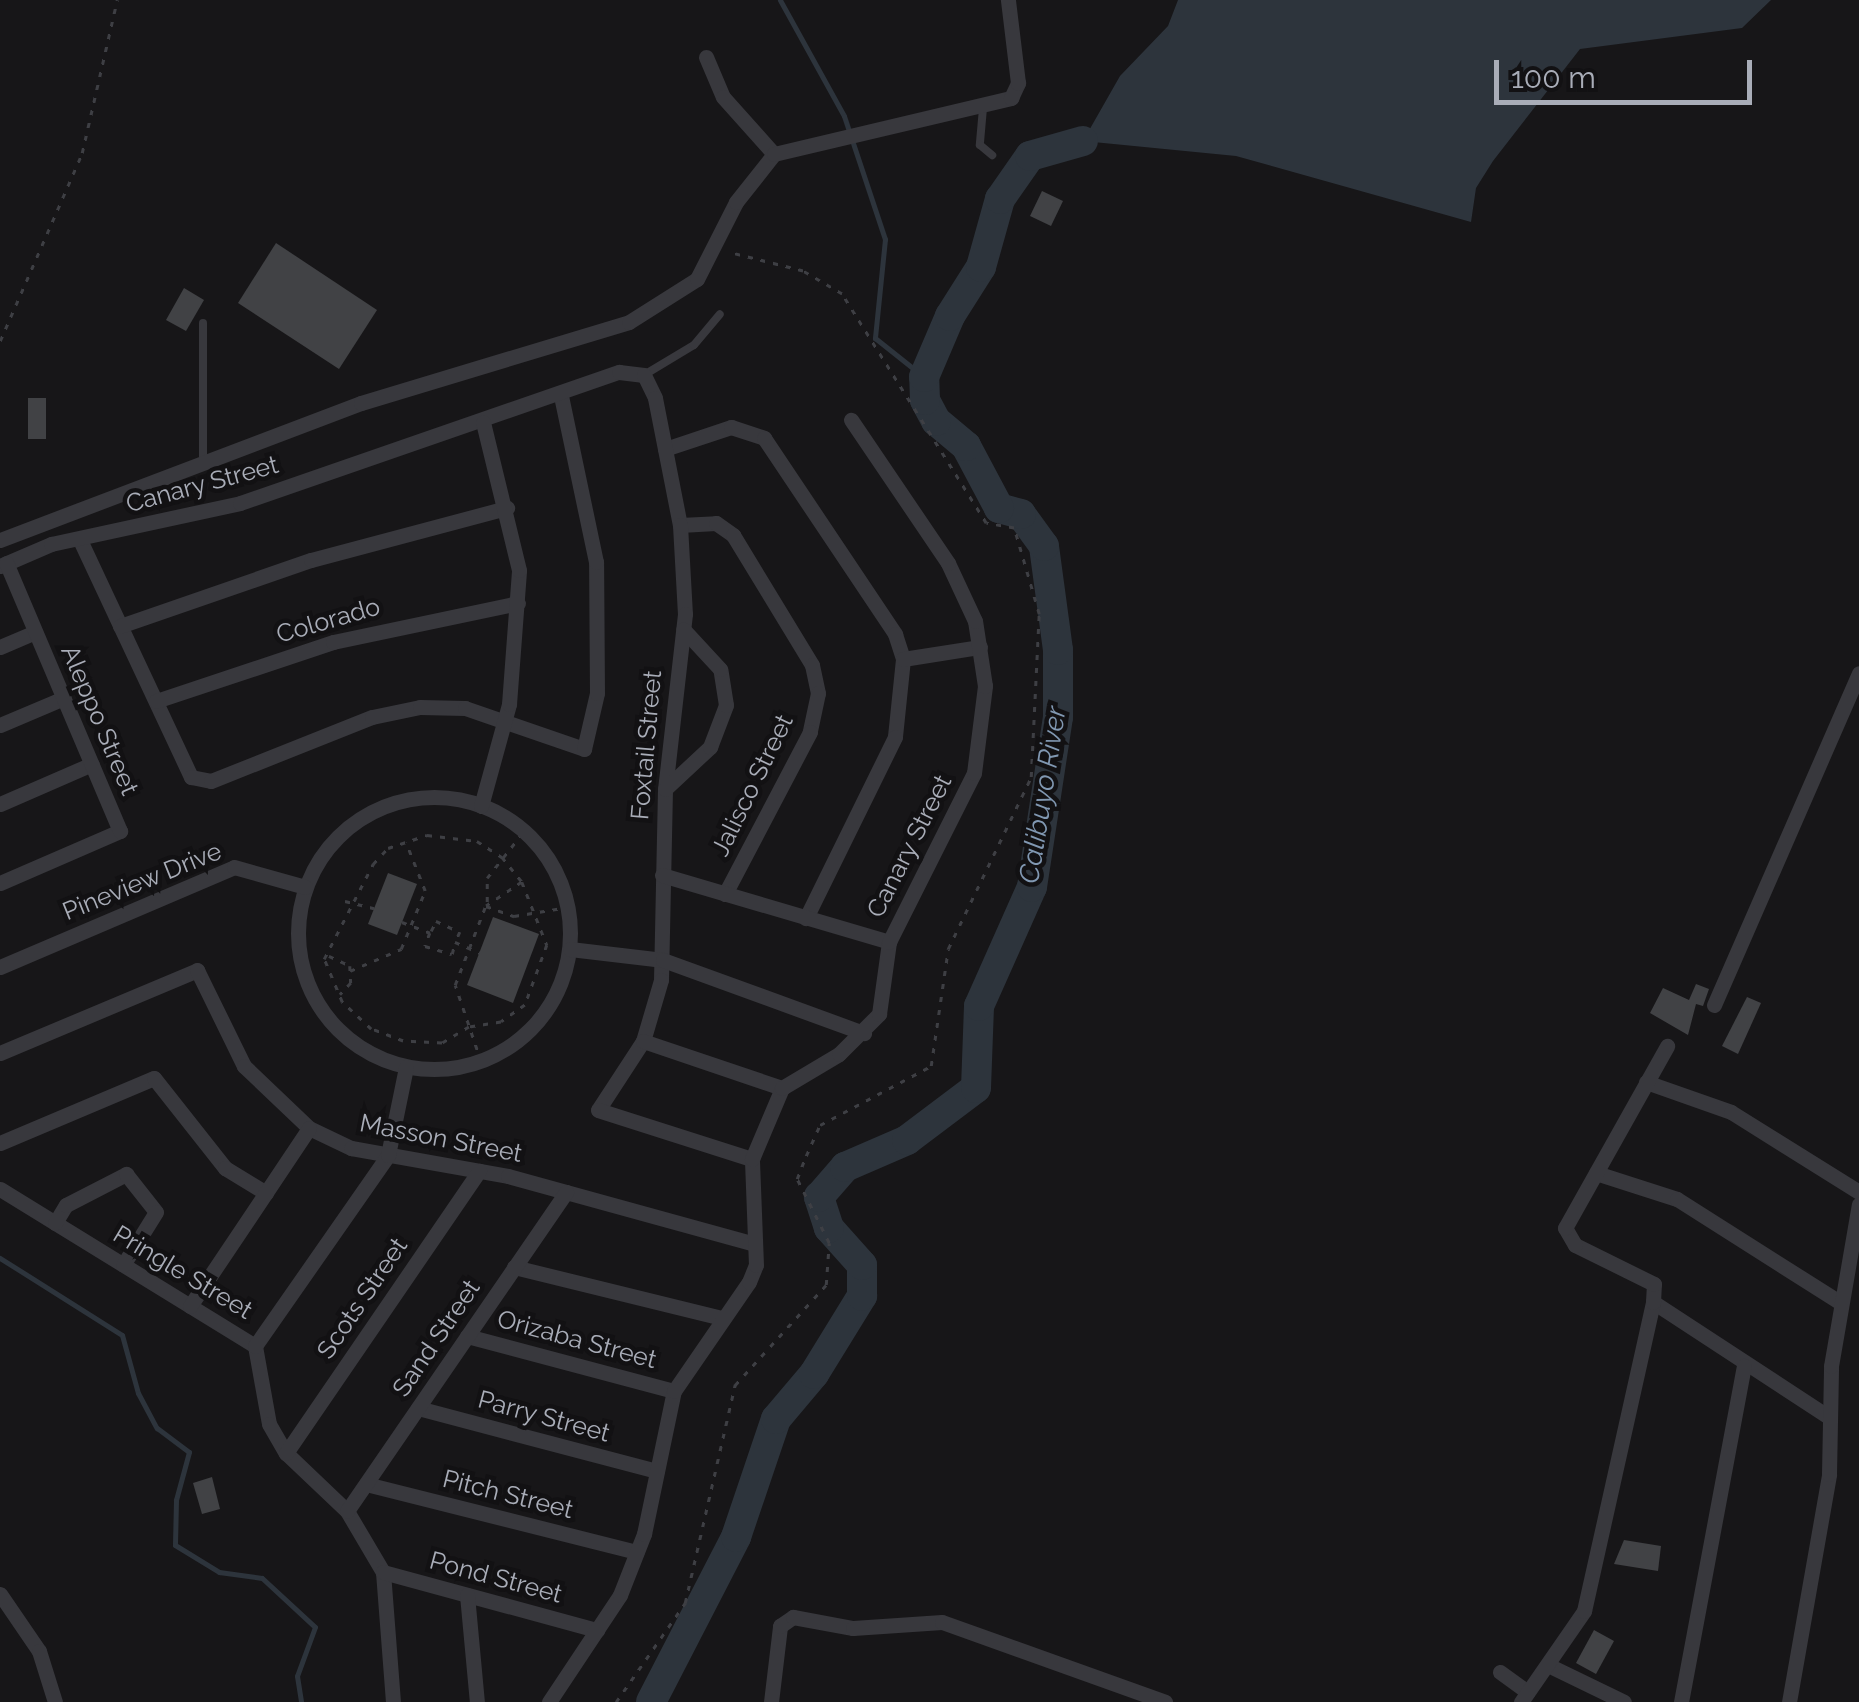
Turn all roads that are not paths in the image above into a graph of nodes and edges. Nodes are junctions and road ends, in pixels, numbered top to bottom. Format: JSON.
{"nodes":[{"id":1,"x":1008,"y":0,"type":"edge"},
{"id":2,"x":706,"y":57,"type":"dead end"},
{"id":3,"x":983,"y":108,"type":"junction"},
{"id":4,"x":778,"y":152,"type":"junction"},
{"id":5,"x":992,"y":155,"type":"dead end"},
{"id":6,"x":720,"y":314,"type":"dead end"},
{"id":7,"x":203,"y":323,"type":"dead end"},
{"id":8,"x":644,"y":375,"type":"junction"},
{"id":9,"x":561,"y":396,"type":"junction"},
{"id":10,"x":852,"y":420,"type":"dead end"},
{"id":11,"x":483,"y":422,"type":"junction"},
{"id":12,"x":665,"y":449,"type":"junction"},
{"id":13,"x":204,"y":460,"type":"junction"},
{"id":14,"x":507,"y":508,"type":"junction"},
{"id":15,"x":680,"y":526,"type":"junction"},
{"id":16,"x":0,"y":540,"type":"edge"},
{"id":17,"x":80,"y":540,"type":"junction"},
{"id":18,"x":3,"y":565,"type":"edge"},
{"id":19,"x":518,"y":603,"type":"junction"},
{"id":20,"x":120,"y":626,"type":"junction"},
{"id":21,"x":683,"y":630,"type":"junction"},
{"id":22,"x":35,"y":632,"type":"junction"},
{"id":23,"x":980,"y":647,"type":"junction"},
{"id":24,"x":0,"y":648,"type":"edge"},
{"id":25,"x":903,"y":659,"type":"junction"},
{"id":26,"x":1859,"y":673,"type":"edge"},
{"id":27,"x":64,"y":698,"type":"junction"},
{"id":28,"x":156,"y":701,"type":"junction"},
{"id":29,"x":505,"y":718,"type":"junction"},
{"id":30,"x":0,"y":725,"type":"edge"},
{"id":31,"x":92,"y":764,"type":"junction"},
{"id":32,"x":665,"y":790,"type":"junction"},
{"id":33,"x":0,"y":804,"type":"edge"},
{"id":34,"x":481,"y":806,"type":"junction"},
{"id":35,"x":662,"y":875,"type":"junction"},
{"id":36,"x":0,"y":882,"type":"edge"},
{"id":37,"x":305,"y":886,"type":"junction"},
{"id":38,"x":725,"y":894,"type":"junction"},
{"id":39,"x":806,"y":918,"type":"junction"},
{"id":40,"x":889,"y":942,"type":"junction"},
{"id":41,"x":570,"y":949,"type":"junction"},
{"id":42,"x":663,"y":960,"type":"junction"},
{"id":43,"x":0,"y":967,"type":"edge"},
{"id":44,"x":1714,"y":1006,"type":"dead end"},
{"id":45,"x":864,"y":1033,"type":"junction"},
{"id":46,"x":643,"y":1041,"type":"junction"},
{"id":47,"x":1667,"y":1046,"type":"dead end"},
{"id":48,"x":0,"y":1053,"type":"edge"},
{"id":49,"x":406,"y":1067,"type":"junction"},
{"id":50,"x":1646,"y":1082,"type":"junction"},
{"id":51,"x":782,"y":1088,"type":"junction"},
{"id":52,"x":309,"y":1128,"type":"junction"},
{"id":53,"x":0,"y":1143,"type":"edge"},
{"id":54,"x":388,"y":1154,"type":"junction"},
{"id":55,"x":752,"y":1160,"type":"junction"},
{"id":56,"x":479,"y":1170,"type":"junction"},
{"id":57,"x":1596,"y":1173,"type":"junction"},
{"id":58,"x":0,"y":1189,"type":"edge"},
{"id":59,"x":566,"y":1192,"type":"junction"},
{"id":60,"x":1859,"y":1192,"type":"edge"},
{"id":61,"x":266,"y":1194,"type":"junction"},
{"id":62,"x":1859,"y":1204,"type":"edge"},
{"id":63,"x":55,"y":1223,"type":"junction"},
{"id":64,"x":755,"y":1244,"type":"junction"},
{"id":65,"x":123,"y":1265,"type":"junction"},
{"id":66,"x":514,"y":1268,"type":"junction"},
{"id":67,"x":1653,"y":1302,"type":"junction"},
{"id":68,"x":1841,"y":1303,"type":"junction"},
{"id":69,"x":190,"y":1306,"type":"junction"},
{"id":70,"x":722,"y":1318,"type":"junction"},
{"id":71,"x":467,"y":1336,"type":"junction"},
{"id":72,"x":255,"y":1346,"type":"junction"},
{"id":73,"x":1744,"y":1366,"type":"junction"},
{"id":74,"x":674,"y":1391,"type":"junction"},
{"id":75,"x":418,"y":1408,"type":"junction"},
{"id":76,"x":1829,"y":1417,"type":"junction"},
{"id":77,"x":286,"y":1453,"type":"junction"},
{"id":78,"x":657,"y":1472,"type":"junction"},
{"id":79,"x":366,"y":1484,"type":"junction"},
{"id":80,"x":346,"y":1512,"type":"junction"},
{"id":81,"x":637,"y":1552,"type":"junction"},
{"id":82,"x":382,"y":1572,"type":"junction"},
{"id":83,"x":0,"y":1594,"type":"edge"},
{"id":84,"x":467,"y":1595,"type":"junction"},
{"id":85,"x":597,"y":1630,"type":"junction"},
{"id":86,"x":1550,"y":1666,"type":"junction"},
{"id":87,"x":1500,"y":1672,"type":"dead end"},
{"id":88,"x":1525,"y":1697,"type":"edge"},
{"id":89,"x":55,"y":1702,"type":"edge"},
{"id":90,"x":393,"y":1702,"type":"edge"},
{"id":91,"x":477,"y":1702,"type":"edge"},
{"id":92,"x":549,"y":1702,"type":"edge"},
{"id":93,"x":769,"y":1702,"type":"edge"},
{"id":94,"x":1165,"y":1702,"type":"edge"},
{"id":95,"x":1624,"y":1702,"type":"edge"},
{"id":96,"x":1681,"y":1702,"type":"edge"},
{"id":97,"x":1790,"y":1702,"type":"edge"}],
"edges":[{"from":1,"to":3,"type":"street"},
{"from":2,"to":4,"type":"street"},
{"from":3,"to":4,"type":"street"},
{"from":3,"to":5,"type":"lane"},
{"from":4,"to":13,"type":"street"},
{"from":6,"to":8,"type":"lane"},
{"from":7,"to":13,"type":"lane"},
{"from":8,"to":9,"type":"street","name":"Canary Street"},
{"from":8,"to":12,"type":"street","name":"Foxtail Street"},
{"from":9,"to":11,"type":"street","name":"Canary Street"},
{"from":9,"to":29,"type":"street"},
{"from":10,"to":23,"type":"street","name":"Canary Street"},
{"from":11,"to":14,"type":"street"},
{"from":11,"to":17,"type":"street","name":"Canary Street"},
{"from":12,"to":15,"type":"street","name":"Foxtail Street"},
{"from":12,"to":25,"type":"street"},
{"from":13,"to":16,"type":"street"},
{"from":14,"to":19,"type":"street"},
{"from":14,"to":20,"type":"street"},
{"from":15,"to":21,"type":"street","name":"Foxtail Street"},
{"from":15,"to":38,"type":"street","name":"Jalisco Street"},
{"from":17,"to":18,"type":"street","name":"Canary Street"},
{"from":17,"to":20,"type":"street"},
{"from":18,"to":22,"type":"street","name":"Aleppo Street"},
{"from":19,"to":28,"type":"street","name":"Colorado"},
{"from":19,"to":29,"type":"street"},
{"from":20,"to":28,"type":"street"},
{"from":21,"to":32,"type":"street","name":"Foxtail Street"},
{"from":21,"to":32,"type":"street"},
{"from":22,"to":24,"type":"street"},
{"from":22,"to":27,"type":"street","name":"Aleppo Street"},
{"from":23,"to":25,"type":"street"},
{"from":23,"to":40,"type":"street","name":"Canary Street"},
{"from":25,"to":39,"type":"street"},
{"from":26,"to":44,"type":"street"},
{"from":27,"to":30,"type":"street"},
{"from":27,"to":31,"type":"street","name":"Aleppo Street"},
{"from":28,"to":29,"type":"street"},
{"from":29,"to":34,"type":"street"},
{"from":31,"to":33,"type":"street"},
{"from":31,"to":36,"type":"street","name":"Aleppo Street"},
{"from":32,"to":35,"type":"street","name":"Foxtail Street"},
{"from":34,"to":37,"type":"street"},
{"from":34,"to":41,"type":"street"},
{"from":35,"to":38,"type":"street"},
{"from":35,"to":42,"type":"street","name":"Foxtail Street"},
{"from":37,"to":43,"type":"street","name":"Pineview Drive"},
{"from":37,"to":49,"type":"street"},
{"from":38,"to":39,"type":"street"},
{"from":39,"to":40,"type":"street"},
{"from":40,"to":45,"type":"street","name":"Canary Street"},
{"from":41,"to":42,"type":"street"},
{"from":41,"to":49,"type":"street"},
{"from":42,"to":45,"type":"street"},
{"from":42,"to":46,"type":"street","name":"Foxtail Street"},
{"from":45,"to":51,"type":"street","name":"Canary Street"},
{"from":46,"to":51,"type":"street"},
{"from":46,"to":55,"type":"street","name":"Foxtail Street"},
{"from":47,"to":50,"type":"street"},
{"from":48,"to":52,"type":"street","name":"Masson Street"},
{"from":49,"to":54,"type":"street"},
{"from":50,"to":57,"type":"street"},
{"from":50,"to":60,"type":"street"},
{"from":51,"to":55,"type":"street"},
{"from":52,"to":54,"type":"street","name":"Masson Street"},
{"from":52,"to":61,"type":"street"},
{"from":53,"to":61,"type":"street"},
{"from":54,"to":56,"type":"street","name":"Masson Street"},
{"from":54,"to":72,"type":"street"},
{"from":55,"to":64,"type":"street"},
{"from":56,"to":59,"type":"street","name":"Masson Street"},
{"from":56,"to":77,"type":"street","name":"Scots Street"},
{"from":57,"to":67,"type":"street"},
{"from":57,"to":68,"type":"street"},
{"from":58,"to":63,"type":"street","name":"Pringle Street"},
{"from":59,"to":64,"type":"street","name":"Masson Street"},
{"from":59,"to":66,"type":"street","name":"Sand Street"},
{"from":61,"to":69,"type":"street"},
{"from":62,"to":68,"type":"street"},
{"from":63,"to":65,"type":"street","name":"Pringle Street"},
{"from":63,"to":65,"type":"street"},
{"from":64,"to":70,"type":"street"},
{"from":65,"to":69,"type":"street","name":"Pringle Street"},
{"from":66,"to":70,"type":"street"},
{"from":66,"to":71,"type":"street","name":"Sand Street"},
{"from":67,"to":73,"type":"street"},
{"from":67,"to":86,"type":"street"},
{"from":68,"to":76,"type":"street"},
{"from":69,"to":72,"type":"street","name":"Pringle Street"},
{"from":70,"to":74,"type":"street"},
{"from":71,"to":74,"type":"street","name":"Orizaba Street"},
{"from":71,"to":75,"type":"street","name":"Sand Street"},
{"from":72,"to":77,"type":"street","name":"Pringle Street"},
{"from":73,"to":76,"type":"street"},
{"from":73,"to":96,"type":"street"},
{"from":74,"to":78,"type":"street"},
{"from":75,"to":78,"type":"street","name":"Parry Street"},
{"from":75,"to":79,"type":"street","name":"Sand Street"},
{"from":76,"to":97,"type":"street"},
{"from":77,"to":80,"type":"street","name":"Pringle Street"},
{"from":78,"to":81,"type":"street"},
{"from":79,"to":80,"type":"street","name":"Sand Street"},
{"from":79,"to":81,"type":"street","name":"Pitch Street"},
{"from":80,"to":82,"type":"street","name":"Pringle Street"},
{"from":81,"to":85,"type":"street"},
{"from":82,"to":84,"type":"street","name":"Pond Street"},
{"from":82,"to":90,"type":"street","name":"Pringle Street"},
{"from":83,"to":89,"type":"street"},
{"from":84,"to":85,"type":"street","name":"Pond Street"},
{"from":84,"to":91,"type":"street"},
{"from":85,"to":92,"type":"street"},
{"from":86,"to":88,"type":"street"},
{"from":86,"to":95,"type":"street"},
{"from":87,"to":88,"type":"street"},
{"from":93,"to":94,"type":"street"}]}
